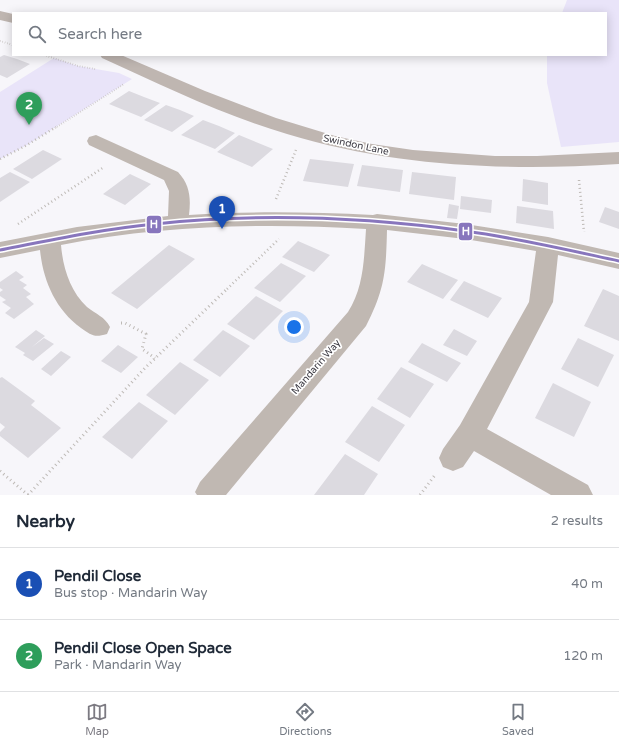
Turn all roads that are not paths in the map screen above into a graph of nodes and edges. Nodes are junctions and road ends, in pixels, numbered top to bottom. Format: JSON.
{"nodes":[{"id":1,"x":0,"y":15,"type":"edge"},
{"id":2,"x":12,"y":19,"type":"edge"},
{"id":3,"x":103,"y":62,"type":"edge"},
{"id":4,"x":96,"y":141,"type":"dead end"},
{"id":5,"x":619,"y":158,"type":"edge"},
{"id":6,"x":178,"y":221,"type":"junction"},
{"id":7,"x":377,"y":221,"type":"junction"},
{"id":8,"x":50,"y":239,"type":"junction"},
{"id":9,"x":548,"y":245,"type":"junction"},
{"id":10,"x":0,"y":250,"type":"edge"},
{"id":11,"x":619,"y":261,"type":"edge"},
{"id":12,"x":98,"y":327,"type":"road end"},
{"id":13,"x":470,"y":434,"type":"junction"},
{"id":14,"x":453,"y":458,"type":"dead end"},
{"id":15,"x":210,"y":492,"type":"dead end"},
{"id":16,"x":578,"y":495,"type":"edge"}],
"edges":[{"from":1,"to":2,"type":"street"},
{"from":3,"to":5,"type":"street","name":"Swindon Lane"},
{"from":4,"to":6,"type":"street"},
{"from":6,"to":7,"type":"street"},
{"from":6,"to":8,"type":"street"},
{"from":7,"to":9,"type":"street"},
{"from":7,"to":15,"type":"street","name":"Mandarin Way"},
{"from":8,"to":10,"type":"street"},
{"from":8,"to":12,"type":"street"},
{"from":9,"to":11,"type":"street"},
{"from":9,"to":13,"type":"street"},
{"from":13,"to":14,"type":"street"},
{"from":13,"to":16,"type":"street"}]}
